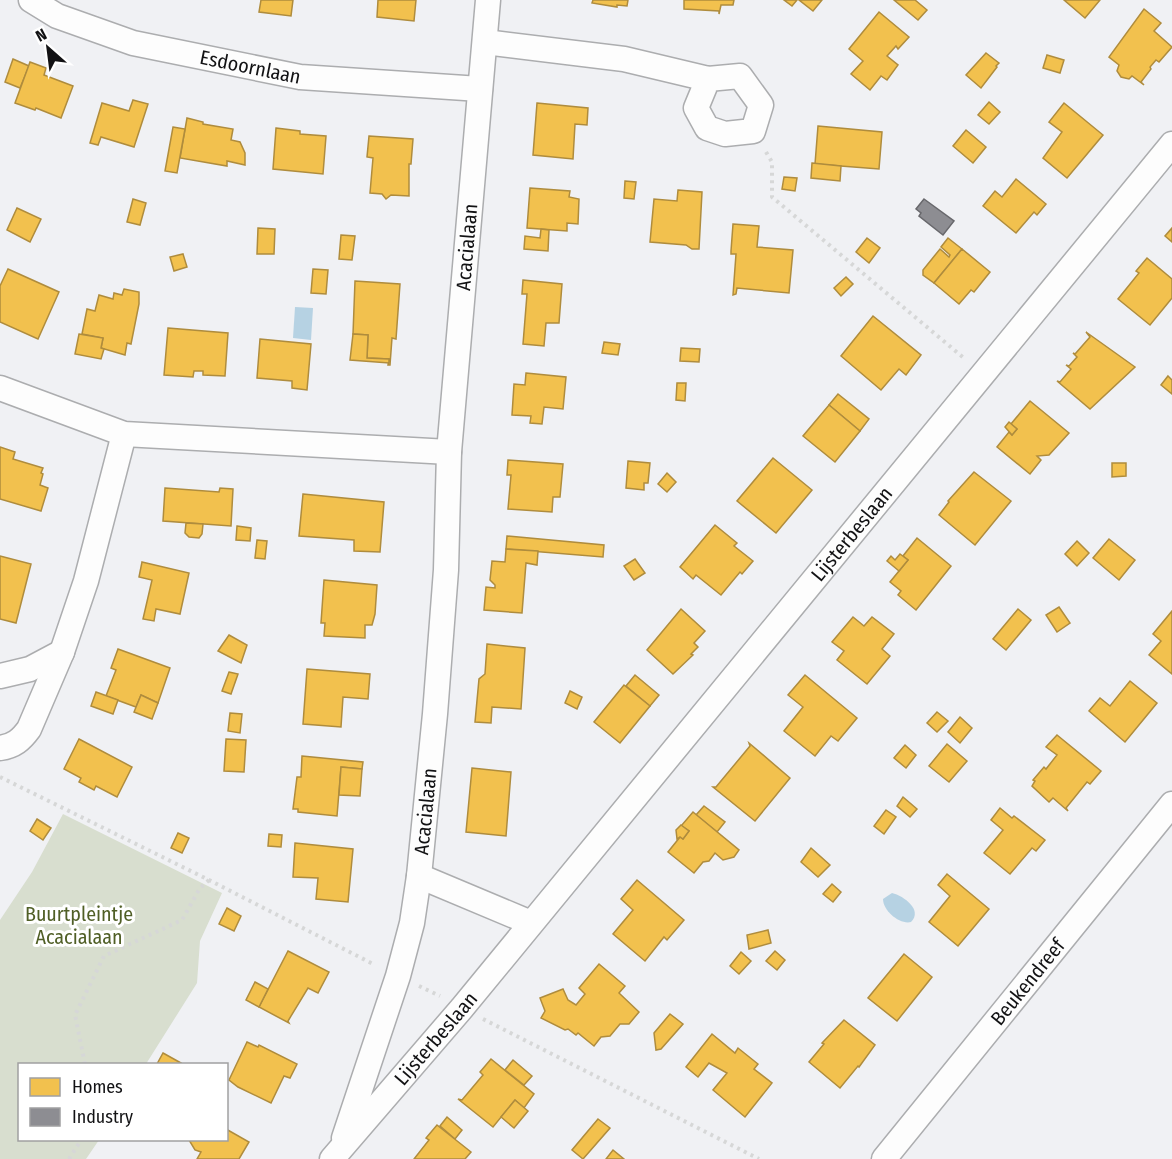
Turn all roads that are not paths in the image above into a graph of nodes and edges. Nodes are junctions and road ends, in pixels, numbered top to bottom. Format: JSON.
{"nodes":[{"id":1,"x":31,"y":0,"type":"edge"},
{"id":2,"x":488,"y":0,"type":"edge"},
{"id":3,"x":484,"y":42,"type":"junction"},
{"id":4,"x":708,"y":79,"type":"junction"},
{"id":5,"x":480,"y":89,"type":"junction"},
{"id":6,"x":1172,"y":144,"type":"edge"},
{"id":7,"x":0,"y":388,"type":"edge"},
{"id":8,"x":124,"y":434,"type":"junction"},
{"id":9,"x":449,"y":452,"type":"junction"},
{"id":10,"x":62,"y":652,"type":"junction"},
{"id":11,"x":0,"y":676,"type":"edge"},
{"id":12,"x":0,"y":748,"type":"edge"},
{"id":13,"x":1172,"y":804,"type":"edge"},
{"id":14,"x":419,"y":876,"type":"junction"},
{"id":15,"x":531,"y":923,"type":"junction"},
{"id":16,"x":336,"y":1155,"type":"edge"},
{"id":17,"x":884,"y":1159,"type":"edge"}],
"edges":[{"from":1,"to":5,"type":"street","name":"Esdoornlaan"},
{"from":2,"to":3,"type":"street","name":"Acacialaan"},
{"from":3,"to":4,"type":"street"},
{"from":3,"to":5,"type":"street","name":"Acacialaan"},
{"from":4,"to":4,"type":"street"},
{"from":5,"to":9,"type":"street","name":"Acacialaan"},
{"from":6,"to":15,"type":"street","name":"Lijsterbeslaan"},
{"from":7,"to":8,"type":"street"},
{"from":8,"to":9,"type":"street"},
{"from":8,"to":10,"type":"street"},
{"from":9,"to":14,"type":"street","name":"Acacialaan"},
{"from":10,"to":11,"type":"street"},
{"from":10,"to":12,"type":"street"},
{"from":13,"to":17,"type":"street","name":"Beukendreef"},
{"from":14,"to":15,"type":"street"},
{"from":14,"to":16,"type":"street","name":"Acacialaan"},
{"from":15,"to":16,"type":"street","name":"Lijsterbeslaan"}]}
